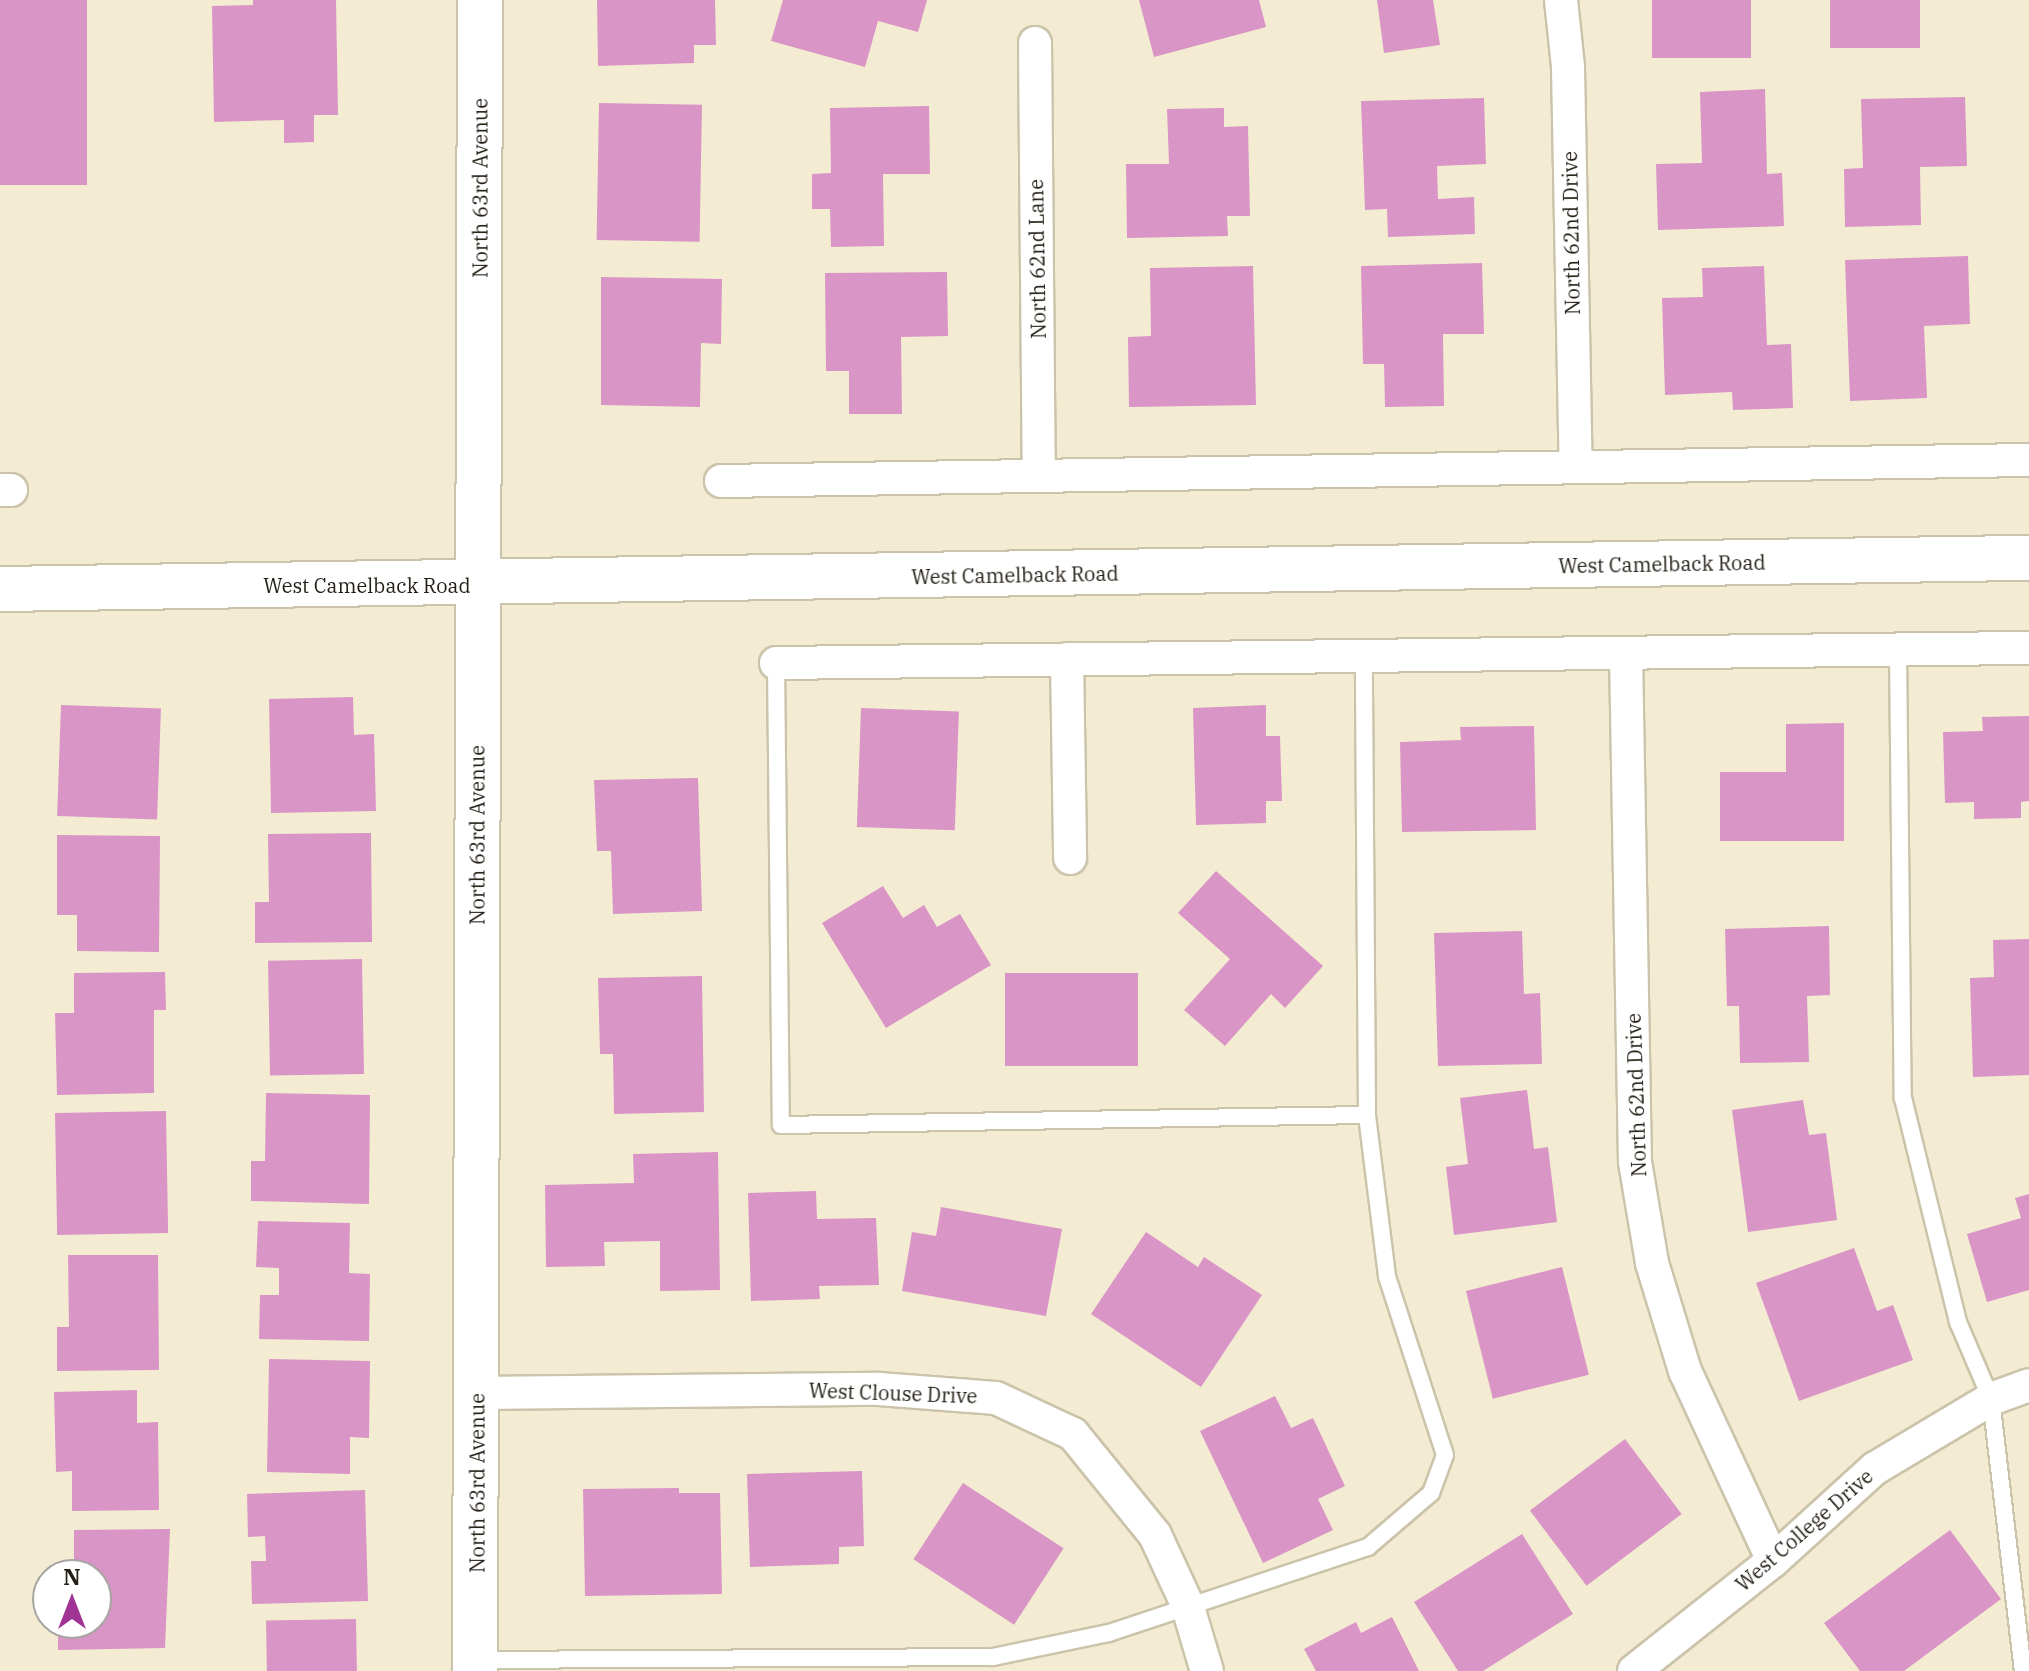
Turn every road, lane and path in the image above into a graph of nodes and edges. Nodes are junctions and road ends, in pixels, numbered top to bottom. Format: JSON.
{"nodes":[{"id":1,"x":480,"y":0,"type":"edge"},
{"id":2,"x":1561,"y":0,"type":"edge"},
{"id":3,"x":1035,"y":43,"type":"dead end"},
{"id":4,"x":2029,"y":460,"type":"edge"},
{"id":5,"x":1576,"y":466,"type":"junction"},
{"id":6,"x":1039,"y":475,"type":"junction"},
{"id":7,"x":721,"y":481,"type":"dead end"},
{"id":8,"x":2029,"y":558,"type":"edge"},
{"id":9,"x":478,"y":584,"type":"junction"},
{"id":10,"x":0,"y":589,"type":"edge"},
{"id":11,"x":2029,"y":648,"type":"edge"},
{"id":12,"x":1898,"y":649,"type":"junction"},
{"id":13,"x":1626,"y":653,"type":"junction"},
{"id":14,"x":1364,"y":656,"type":"junction"},
{"id":15,"x":1067,"y":659,"type":"junction"},
{"id":16,"x":776,"y":663,"type":"joint"},
{"id":17,"x":1070,"y":858,"type":"dead end"},
{"id":18,"x":1367,"y":1115,"type":"junction"},
{"id":19,"x":2029,"y":1385,"type":"edge"},
{"id":20,"x":477,"y":1393,"type":"junction"},
{"id":21,"x":1991,"y":1399,"type":"junction"},
{"id":22,"x":1773,"y":1561,"type":"junction"},
{"id":23,"x":1187,"y":1604,"type":"junction"},
{"id":24,"x":475,"y":1666,"type":"edge"},
{"id":25,"x":1207,"y":1671,"type":"edge"},
{"id":26,"x":1634,"y":1671,"type":"edge"},
{"id":27,"x":2023,"y":1671,"type":"edge"}],
"edges":[{"from":1,"to":9,"type":"main road","name":"North 63rd Avenue"},
{"from":2,"to":5,"type":"street","name":"North 62nd Drive"},
{"from":3,"to":6,"type":"street","name":"North 62nd Lane"},
{"from":4,"to":5,"type":"street"},
{"from":5,"to":6,"type":"street"},
{"from":6,"to":7,"type":"street"},
{"from":8,"to":9,"type":"main road","name":"West Camelback Road"},
{"from":9,"to":10,"type":"main road","name":"West Camelback Road"},
{"from":9,"to":20,"type":"main road","name":"North 63rd Avenue"},
{"from":11,"to":12,"type":"street"},
{"from":12,"to":13,"type":"street"},
{"from":12,"to":21,"type":"lane"},
{"from":13,"to":14,"type":"street"},
{"from":13,"to":22,"type":"street","name":"North 62nd Drive"},
{"from":14,"to":15,"type":"street"},
{"from":14,"to":18,"type":"lane"},
{"from":15,"to":16,"type":"street"},
{"from":15,"to":17,"type":"street"},
{"from":16,"to":18,"type":"lane"},
{"from":18,"to":23,"type":"lane"},
{"from":19,"to":21,"type":"street","name":"West College Drive"},
{"from":20,"to":23,"type":"street","name":"West Clouse Drive"},
{"from":20,"to":24,"type":"main road","name":"North 63rd Avenue"},
{"from":21,"to":22,"type":"street","name":"West College Drive"},
{"from":21,"to":27,"type":"lane"},
{"from":22,"to":26,"type":"street","name":"West College Drive"},
{"from":23,"to":24,"type":"lane"},
{"from":23,"to":25,"type":"street","name":"West Clouse Drive"}]}
